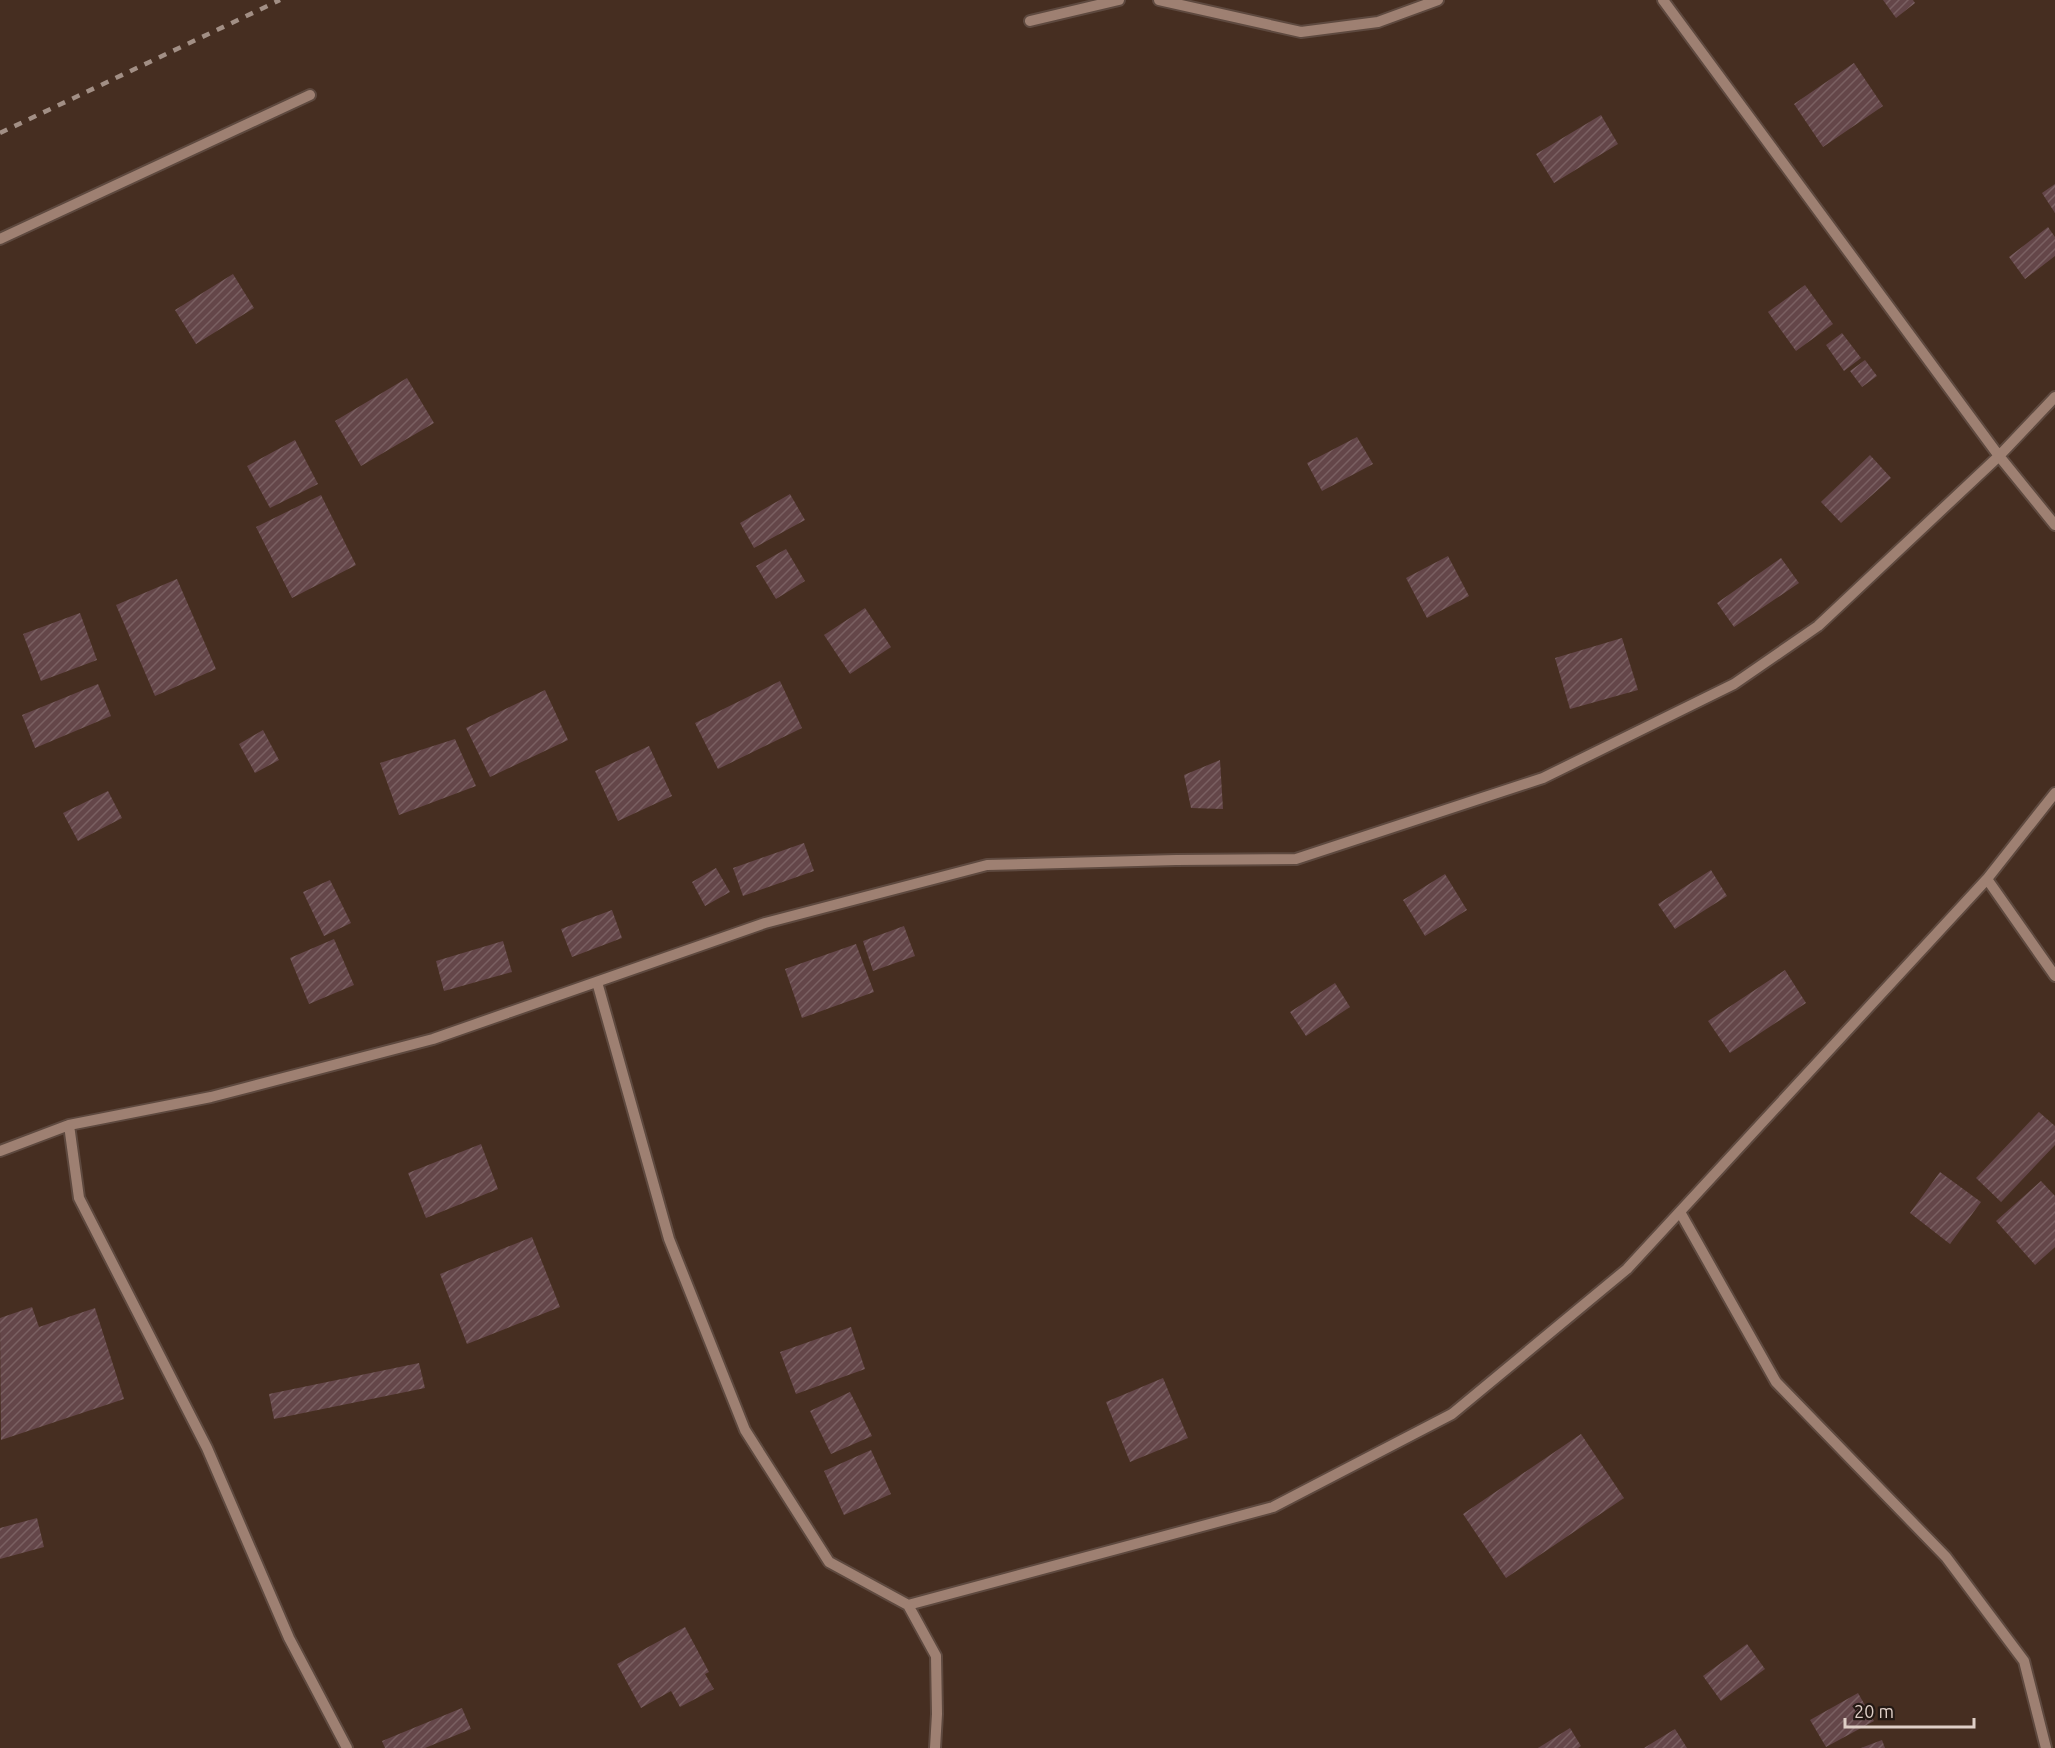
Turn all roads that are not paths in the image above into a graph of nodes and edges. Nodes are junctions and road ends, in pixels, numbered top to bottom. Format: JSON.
{"nodes":[{"id":1,"x":1119,"y":0,"type":"edge"},
{"id":2,"x":1159,"y":0,"type":"edge"},
{"id":3,"x":1438,"y":0,"type":"edge"},
{"id":4,"x":1663,"y":0,"type":"edge"},
{"id":5,"x":1030,"y":21,"type":"dead end"},
{"id":6,"x":310,"y":95,"type":"dead end"},
{"id":7,"x":0,"y":239,"type":"edge"},
{"id":8,"x":2055,"y":397,"type":"edge"},
{"id":9,"x":2000,"y":456,"type":"junction"},
{"id":10,"x":2055,"y":525,"type":"edge"},
{"id":11,"x":2055,"y":793,"type":"edge"},
{"id":12,"x":1987,"y":879,"type":"junction"},
{"id":13,"x":2055,"y":976,"type":"edge"},
{"id":14,"x":597,"y":982,"type":"junction"},
{"id":15,"x":69,"y":1125,"type":"junction"},
{"id":16,"x":0,"y":1151,"type":"edge"},
{"id":17,"x":1680,"y":1212,"type":"junction"},
{"id":18,"x":908,"y":1605,"type":"junction"},
{"id":19,"x":347,"y":1748,"type":"edge"},
{"id":20,"x":935,"y":1748,"type":"edge"},
{"id":21,"x":2046,"y":1748,"type":"edge"}],
"edges":[{"from":1,"to":5,"type":"street"},
{"from":2,"to":3,"type":"street"},
{"from":4,"to":9,"type":"street"},
{"from":6,"to":7,"type":"street"},
{"from":8,"to":9,"type":"street"},
{"from":9,"to":10,"type":"street"},
{"from":9,"to":14,"type":"street"},
{"from":11,"to":12,"type":"street"},
{"from":12,"to":13,"type":"street"},
{"from":12,"to":17,"type":"street"},
{"from":14,"to":15,"type":"street"},
{"from":14,"to":18,"type":"street"},
{"from":15,"to":16,"type":"street"},
{"from":15,"to":19,"type":"street"},
{"from":17,"to":18,"type":"street"},
{"from":17,"to":21,"type":"street"},
{"from":18,"to":20,"type":"street"}]}
